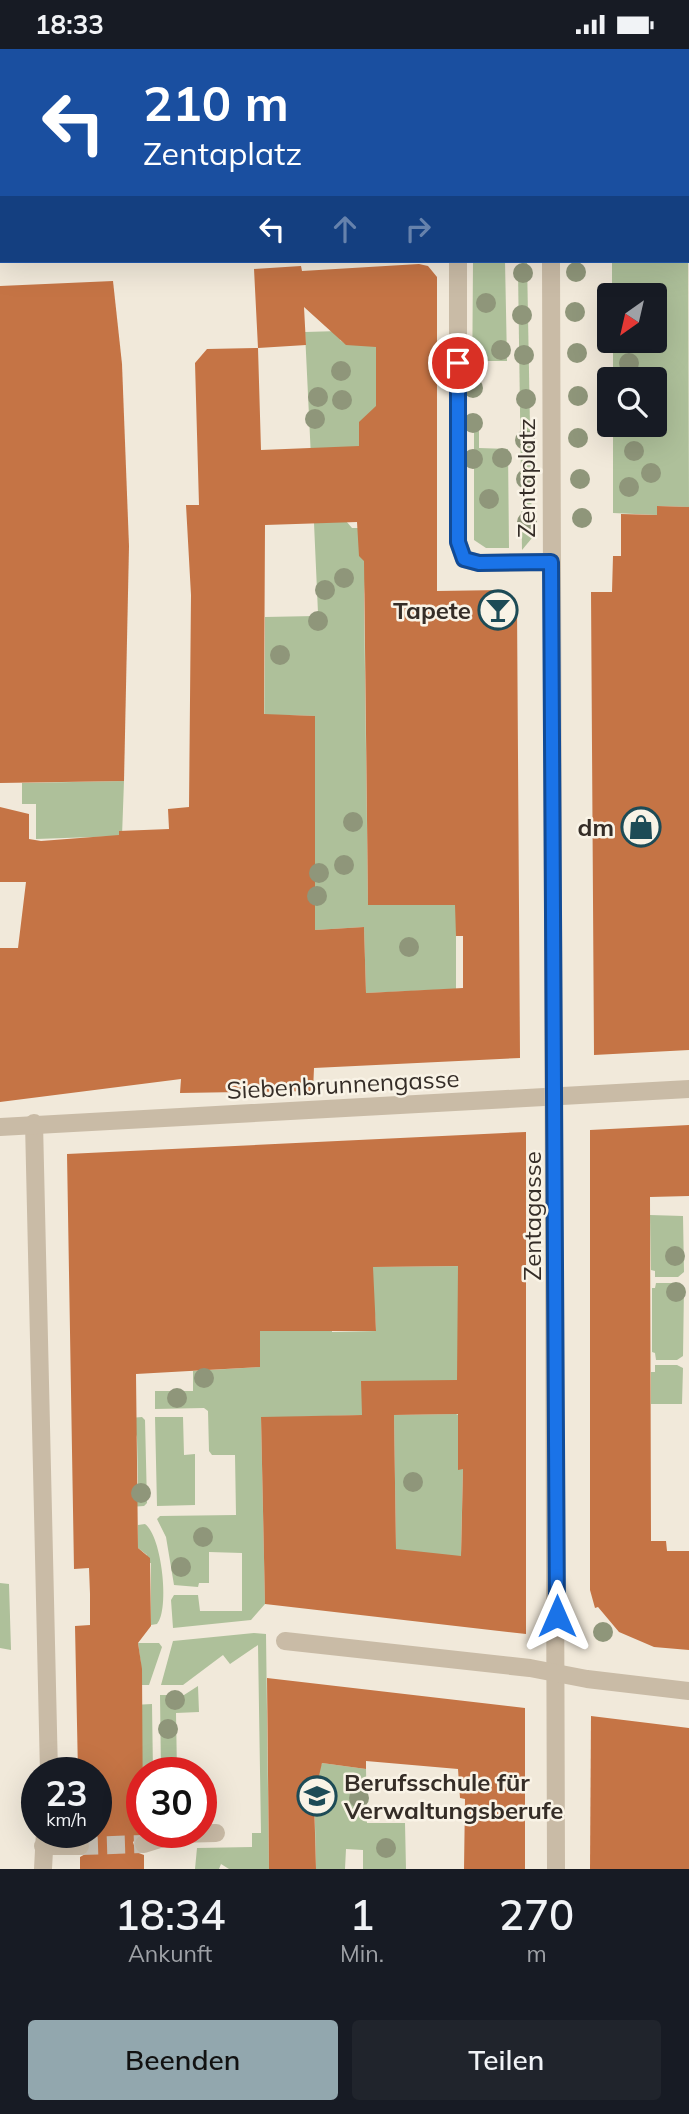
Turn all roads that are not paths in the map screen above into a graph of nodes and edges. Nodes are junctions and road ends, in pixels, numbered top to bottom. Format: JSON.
{"nodes":[{"id":1,"x":458,"y":263,"type":"edge"},
{"id":2,"x":551,"y":263,"type":"edge"},
{"id":3,"x":551,"y":562,"type":"junction"},
{"id":4,"x":689,"y":1089,"type":"edge"},
{"id":5,"x":556,"y":1098,"type":"junction"},
{"id":6,"x":34,"y":1123,"type":"junction"},
{"id":7,"x":0,"y":1127,"type":"edge"},
{"id":8,"x":285,"y":1641,"type":"dead end"},
{"id":9,"x":557,"y":1674,"type":"junction"},
{"id":10,"x":689,"y":1691,"type":"edge"},
{"id":11,"x":49,"y":1757,"type":"edge"},
{"id":12,"x":44,"y":1848,"type":"edge"},
{"id":13,"x":43,"y":1869,"type":"edge"},
{"id":14,"x":556,"y":1869,"type":"edge"}],
"edges":[{"from":1,"to":3,"type":"street","name":"Zentaplatz"},
{"from":2,"to":3,"type":"street","name":"Zentaplatz"},
{"from":3,"to":5,"type":"street","name":"Zentagasse"},
{"from":4,"to":5,"type":"street","name":"Siebenbrunnengasse"},
{"from":5,"to":6,"type":"street","name":"Siebenbrunnengasse"},
{"from":5,"to":9,"type":"street","name":"Zentagasse"},
{"from":6,"to":7,"type":"street","name":"Siebenbrunnengasse"},
{"from":6,"to":11,"type":"street"},
{"from":8,"to":9,"type":"street"},
{"from":9,"to":10,"type":"street"},
{"from":9,"to":14,"type":"street","name":"Zentagasse"},
{"from":12,"to":13,"type":"street"}]}
